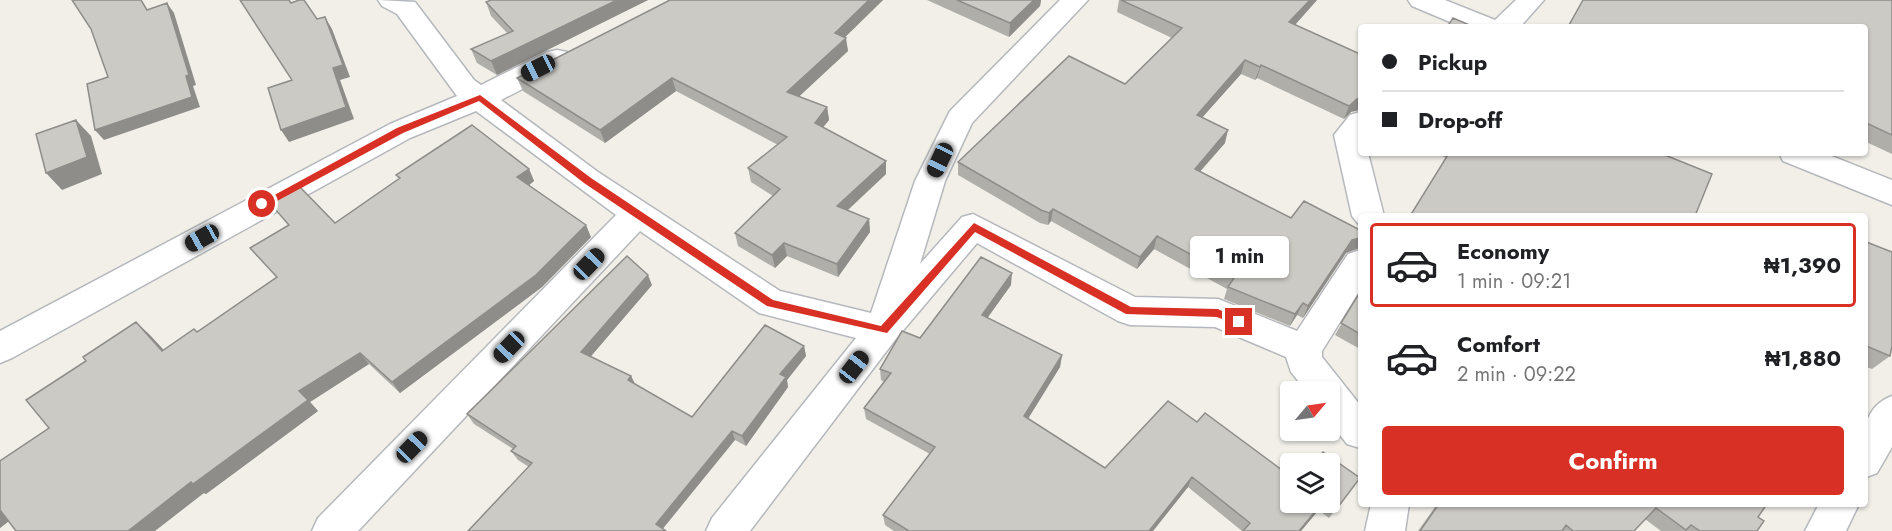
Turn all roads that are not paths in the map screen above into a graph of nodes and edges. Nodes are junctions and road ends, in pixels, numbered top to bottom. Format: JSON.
{"nodes":[{"id":1,"x":392,"y":0,"type":"edge"},
{"id":2,"x":1076,"y":0,"type":"edge"},
{"id":3,"x":1421,"y":0,"type":"edge"},
{"id":4,"x":1531,"y":0,"type":"edge"},
{"id":5,"x":1479,"y":24,"type":"edge"},
{"id":6,"x":1507,"y":24,"type":"edge"},
{"id":7,"x":582,"y":46,"type":"edge"},
{"id":8,"x":480,"y":98,"type":"junction"},
{"id":9,"x":1358,"y":124,"type":"edge"},
{"id":10,"x":1801,"y":156,"type":"edge"},
{"id":11,"x":1892,"y":193,"type":"edge"},
{"id":12,"x":1367,"y":213,"type":"edge"},
{"id":13,"x":638,"y":214,"type":"junction"},
{"id":14,"x":1358,"y":266,"type":"edge"},
{"id":15,"x":883,"y":330,"type":"junction"},
{"id":16,"x":0,"y":348,"type":"edge"},
{"id":17,"x":1304,"y":349,"type":"junction"},
{"id":18,"x":1319,"y":381,"type":"edge"},
{"id":19,"x":1340,"y":407,"type":"edge"},
{"id":20,"x":1892,"y":412,"type":"edge"},
{"id":21,"x":1358,"y":430,"type":"edge"},
{"id":22,"x":1868,"y":454,"type":"edge"},
{"id":23,"x":1389,"y":507,"type":"edge"},
{"id":24,"x":1838,"y":507,"type":"edge"},
{"id":25,"x":740,"y":526,"type":"edge"},
{"id":26,"x":332,"y":531,"type":"edge"},
{"id":27,"x":1385,"y":531,"type":"edge"},
{"id":28,"x":1825,"y":531,"type":"edge"}],
"edges":[{"from":1,"to":8,"type":"street"},
{"from":2,"to":15,"type":"street"},
{"from":3,"to":5,"type":"street"},
{"from":4,"to":6,"type":"street"},
{"from":7,"to":8,"type":"street"},
{"from":8,"to":13,"type":"street"},
{"from":8,"to":16,"type":"street"},
{"from":9,"to":12,"type":"street"},
{"from":10,"to":11,"type":"street"},
{"from":13,"to":15,"type":"street"},
{"from":13,"to":26,"type":"street"},
{"from":14,"to":17,"type":"street"},
{"from":15,"to":17,"type":"street"},
{"from":15,"to":25,"type":"street"},
{"from":17,"to":18,"type":"street"},
{"from":19,"to":21,"type":"street"},
{"from":20,"to":22,"type":"street"},
{"from":23,"to":27,"type":"street"},
{"from":24,"to":28,"type":"street"}]}
